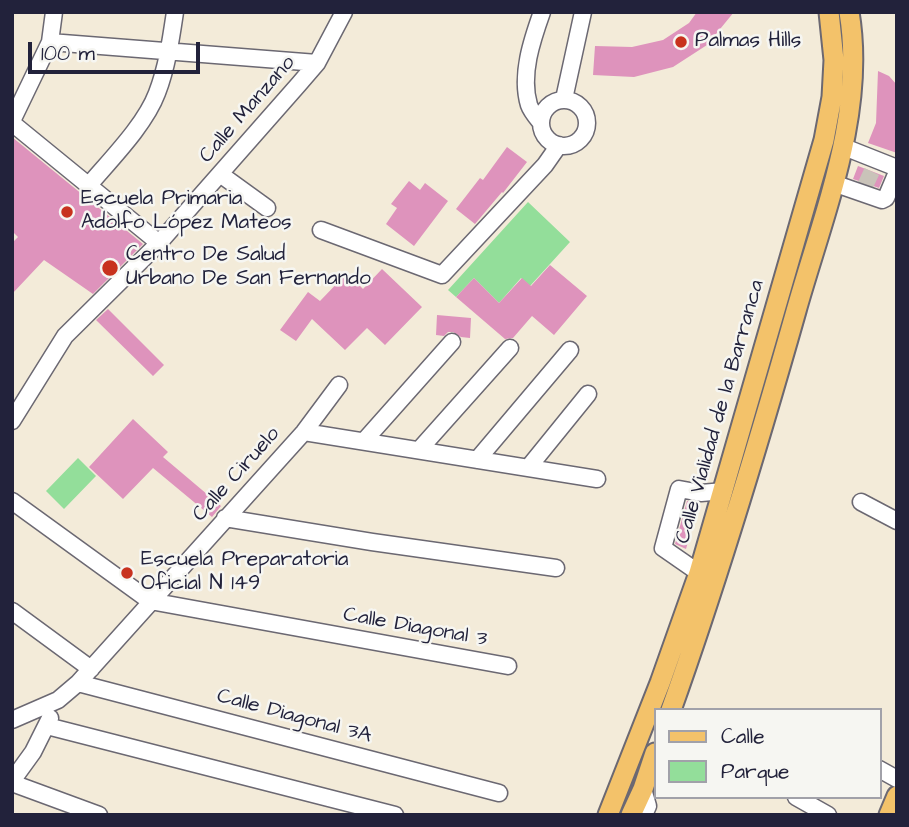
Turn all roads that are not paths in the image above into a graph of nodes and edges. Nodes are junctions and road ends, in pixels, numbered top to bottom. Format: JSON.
{"nodes":[{"id":1,"x":54,"y":12,"type":"edge"},
{"id":2,"x":175,"y":12,"type":"edge"},
{"id":3,"x":344,"y":12,"type":"edge"},
{"id":4,"x":542,"y":12,"type":"edge"},
{"id":5,"x":583,"y":12,"type":"edge"},
{"id":6,"x":829,"y":12,"type":"edge"},
{"id":7,"x":849,"y":12,"type":"edge"},
{"id":8,"x":50,"y":42,"type":"junction"},
{"id":9,"x":169,"y":50,"type":"junction"},
{"id":10,"x":317,"y":63,"type":"junction"},
{"id":11,"x":564,"y":99,"type":"junction"},
{"id":12,"x":12,"y":122,"type":"edge"},
{"id":13,"x":541,"y":123,"type":"junction"},
{"id":14,"x":559,"y":145,"type":"junction"},
{"id":15,"x":844,"y":148,"type":"junction"},
{"id":16,"x":896,"y":169,"type":"edge"},
{"id":17,"x":220,"y":174,"type":"junction"},
{"id":18,"x":869,"y":178,"type":"junction"},
{"id":19,"x":833,"y":183,"type":"junction"},
{"id":20,"x":89,"y":185,"type":"junction"},
{"id":21,"x":267,"y":208,"type":"dead end"},
{"id":22,"x":321,"y":230,"type":"dead end"},
{"id":23,"x":159,"y":243,"type":"junction"},
{"id":24,"x":452,"y":342,"type":"dead end"},
{"id":25,"x":510,"y":348,"type":"dead end"},
{"id":26,"x":570,"y":350,"type":"dead end"},
{"id":27,"x":340,"y":385,"type":"dead end"},
{"id":28,"x":588,"y":394,"type":"dead end"},
{"id":29,"x":12,"y":421,"type":"edge"},
{"id":30,"x":304,"y":432,"type":"junction"},
{"id":31,"x":364,"y":441,"type":"junction"},
{"id":32,"x":419,"y":450,"type":"junction"},
{"id":33,"x":477,"y":460,"type":"junction"},
{"id":34,"x":528,"y":468,"type":"junction"},
{"id":35,"x":597,"y":479,"type":"dead end"},
{"id":36,"x":723,"y":491,"type":"junction"},
{"id":37,"x":12,"y":502,"type":"edge"},
{"id":38,"x":861,"y":502,"type":"dead end"},
{"id":39,"x":225,"y":518,"type":"junction"},
{"id":40,"x":897,"y":521,"type":"edge"},
{"id":41,"x":556,"y":568,"type":"dead end"},
{"id":42,"x":699,"y":573,"type":"junction"},
{"id":43,"x":150,"y":601,"type":"junction"},
{"id":44,"x":12,"y":611,"type":"edge"},
{"id":45,"x":508,"y":666,"type":"dead end"},
{"id":46,"x":91,"y":669,"type":"junction"},
{"id":47,"x":78,"y":683,"type":"junction"},
{"id":48,"x":58,"y":700,"type":"junction"},
{"id":49,"x":672,"y":708,"type":"edge"},
{"id":50,"x":13,"y":719,"type":"edge"},
{"id":51,"x":47,"y":726,"type":"junction"},
{"id":52,"x":654,"y":756,"type":"edge"},
{"id":53,"x":881,"y":770,"type":"edge"},
{"id":54,"x":897,"y":779,"type":"edge"},
{"id":55,"x":12,"y":782,"type":"edge"},
{"id":56,"x":643,"y":789,"type":"junction"},
{"id":57,"x":499,"y":793,"type":"dead end"},
{"id":58,"x":897,"y":796,"type":"edge"},
{"id":59,"x":800,"y":799,"type":"edge"},
{"id":60,"x":99,"y":815,"type":"edge"},
{"id":61,"x":395,"y":815,"type":"edge"},
{"id":62,"x":608,"y":815,"type":"edge"},
{"id":63,"x":631,"y":815,"type":"edge"},
{"id":64,"x":644,"y":815,"type":"edge"},
{"id":65,"x":828,"y":815,"type":"edge"},
{"id":66,"x":890,"y":815,"type":"edge"}],
"edges":[{"from":1,"to":8,"type":"street"},
{"from":2,"to":9,"type":"street"},
{"from":3,"to":10,"type":"street","name":"Calle Manzano"},
{"from":4,"to":13,"type":"street"},
{"from":5,"to":11,"type":"street"},
{"from":6,"to":36,"type":"main road","name":"Calle Vialidad de la Barranca"},
{"from":7,"to":15,"type":"main road","name":"Calle Vialidad de la Barranca"},
{"from":8,"to":9,"type":"street"},
{"from":8,"to":12,"type":"street"},
{"from":9,"to":10,"type":"street"},
{"from":9,"to":20,"type":"street"},
{"from":10,"to":17,"type":"street","name":"Calle Manzano"},
{"from":11,"to":13,"type":"street"},
{"from":11,"to":14,"type":"street"},
{"from":12,"to":20,"type":"street"},
{"from":13,"to":14,"type":"street"},
{"from":14,"to":22,"type":"street"},
{"from":15,"to":18,"type":"street"},
{"from":15,"to":19,"type":"main road","name":"Calle Vialidad de la Barranca"},
{"from":16,"to":18,"type":"street"},
{"from":16,"to":18,"type":"street"},
{"from":17,"to":21,"type":"street"},
{"from":17,"to":23,"type":"street","name":"Calle Manzano"},
{"from":18,"to":19,"type":"street"},
{"from":19,"to":49,"type":"main road","name":"Calle Vialidad de la Barranca"},
{"from":20,"to":23,"type":"street"},
{"from":23,"to":29,"type":"street","name":"Calle Manzano"},
{"from":24,"to":31,"type":"street"},
{"from":25,"to":32,"type":"street"},
{"from":26,"to":33,"type":"street"},
{"from":27,"to":30,"type":"street","name":"Calle Ciruelo"},
{"from":28,"to":34,"type":"street"},
{"from":30,"to":31,"type":"street"},
{"from":30,"to":39,"type":"street","name":"Calle Ciruelo"},
{"from":31,"to":32,"type":"street"},
{"from":32,"to":33,"type":"street"},
{"from":33,"to":34,"type":"street"},
{"from":34,"to":35,"type":"street"},
{"from":36,"to":42,"type":"main road","name":"Calle Vialidad de la Barranca"},
{"from":36,"to":42,"type":"street"},
{"from":37,"to":43,"type":"street"},
{"from":38,"to":40,"type":"street"},
{"from":39,"to":41,"type":"street"},
{"from":39,"to":43,"type":"street","name":"Calle Ciruelo"},
{"from":42,"to":62,"type":"main road","name":"Calle Vialidad de la Barranca"},
{"from":43,"to":45,"type":"street","name":"Calle Diagonal 3"},
{"from":43,"to":46,"type":"street","name":"Calle Ciruelo"},
{"from":44,"to":46,"type":"street"},
{"from":46,"to":47,"type":"street","name":"Calle Ciruelo"},
{"from":47,"to":48,"type":"street","name":"Calle Ciruelo"},
{"from":47,"to":57,"type":"street","name":"Calle Diagonal 3A"},
{"from":48,"to":50,"type":"street"},
{"from":48,"to":51,"type":"street"},
{"from":51,"to":55,"type":"street"},
{"from":51,"to":61,"type":"street"},
{"from":52,"to":56,"type":"main road"},
{"from":53,"to":54,"type":"street"},
{"from":55,"to":60,"type":"street"},
{"from":56,"to":63,"type":"main road"},
{"from":56,"to":64,"type":"street"},
{"from":58,"to":66,"type":"main road"},
{"from":59,"to":65,"type":"street"}]}
